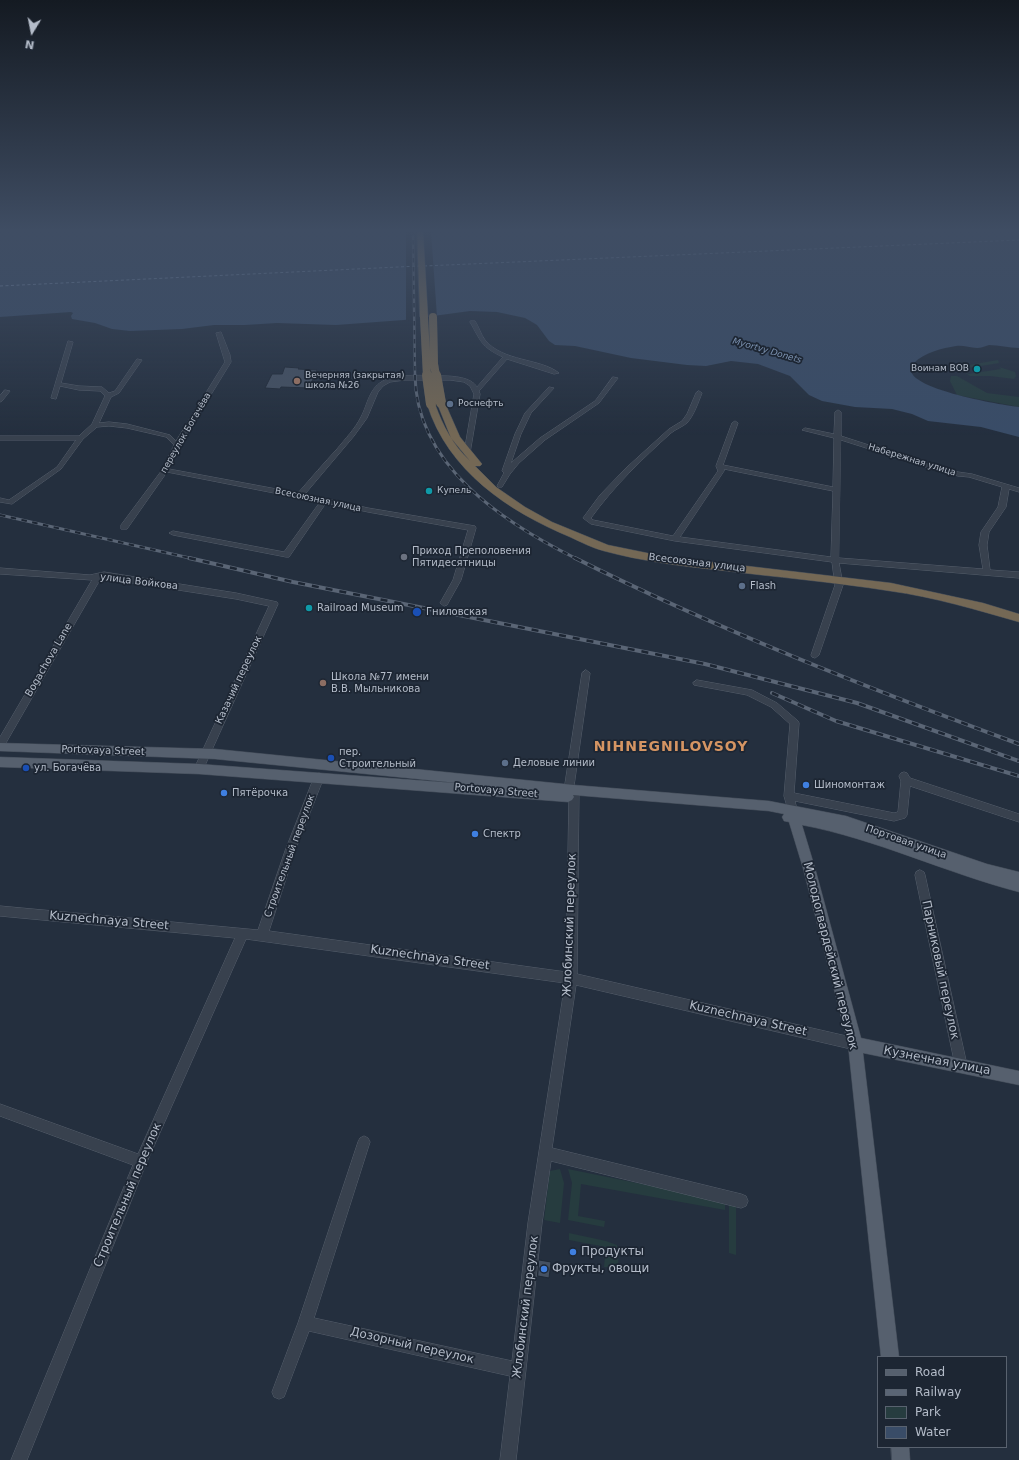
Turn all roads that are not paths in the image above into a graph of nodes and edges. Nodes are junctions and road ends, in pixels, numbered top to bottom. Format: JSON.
{"nodes":[{"id":1,"x":423,"y":299,"type":"edge"},
{"id":2,"x":432,"y":309,"type":"dead end"},
{"id":3,"x":473,"y":322,"type":"dead end"},
{"id":4,"x":219,"y":334,"type":"dead end"},
{"id":5,"x":70,"y":342,"type":"dead end"},
{"id":6,"x":505,"y":358,"type":"junction"},
{"id":7,"x":139,"y":360,"type":"dead end"},
{"id":8,"x":556,"y":373,"type":"dead end"},
{"id":9,"x":615,"y":378,"type":"dead end"},
{"id":10,"x":58,"y":384,"type":"junction"},
{"id":11,"x":551,"y":388,"type":"dead end"},
{"id":12,"x":7,"y":390,"type":"dead end"},
{"id":13,"x":476,"y":390,"type":"junction"},
{"id":14,"x":699,"y":393,"type":"dead end"},
{"id":15,"x":108,"y":396,"type":"junction"},
{"id":16,"x":54,"y":398,"type":"dead end"},
{"id":17,"x":0,"y":400,"type":"edge"},
{"id":18,"x":436,"y":404,"type":"junction"},
{"id":19,"x":838,"y":412,"type":"dead end"},
{"id":20,"x":735,"y":423,"type":"dead end"},
{"id":21,"x":95,"y":425,"type":"junction"},
{"id":22,"x":805,"y":430,"type":"dead end"},
{"id":23,"x":837,"y":437,"type":"junction"},
{"id":24,"x":0,"y":438,"type":"edge"},
{"id":25,"x":81,"y":438,"type":"junction"},
{"id":26,"x":176,"y":445,"type":"junction"},
{"id":27,"x":461,"y":451,"type":"junction"},
{"id":28,"x":719,"y":466,"type":"junction"},
{"id":29,"x":164,"y":470,"type":"junction"},
{"id":30,"x":501,"y":482,"type":"junction"},
{"id":31,"x":1006,"y":486,"type":"junction"},
{"id":32,"x":836,"y":490,"type":"junction"},
{"id":33,"x":1019,"y":490,"type":"edge"},
{"id":34,"x":300,"y":495,"type":"junction"},
{"id":35,"x":0,"y":500,"type":"edge"},
{"id":36,"x":324,"y":501,"type":"junction"},
{"id":37,"x":124,"y":527,"type":"dead end"},
{"id":38,"x":173,"y":533,"type":"dead end"},
{"id":39,"x":675,"y":539,"type":"junction"},
{"id":40,"x":835,"y":560,"type":"junction"},
{"id":41,"x":0,"y":571,"type":"edge"},
{"id":42,"x":988,"y":573,"type":"junction"},
{"id":43,"x":99,"y":575,"type":"junction"},
{"id":44,"x":1019,"y":575,"type":"edge"},
{"id":45,"x":838,"y":576,"type":"junction"},
{"id":46,"x":444,"y":603,"type":"dead end"},
{"id":47,"x":273,"y":607,"type":"joint"},
{"id":48,"x":1019,"y":612,"type":"edge"},
{"id":49,"x":1019,"y":618,"type":"edge"},
{"id":50,"x":815,"y":655,"type":"dead end"},
{"id":51,"x":586,"y":673,"type":"dead end"},
{"id":52,"x":697,"y":683,"type":"dead end"},
{"id":53,"x":0,"y":746,"type":"edge"},
{"id":54,"x":205,"y":754,"type":"junction"},
{"id":55,"x":0,"y":762,"type":"edge"},
{"id":56,"x":199,"y":769,"type":"junction"},
{"id":57,"x":319,"y":777,"type":"junction"},
{"id":58,"x":573,"y":793,"type":"junction"},
{"id":59,"x":789,"y":796,"type":"junction"},
{"id":60,"x":792,"y":814,"type":"junction"},
{"id":61,"x":1019,"y":818,"type":"edge"},
{"id":62,"x":920,"y":875,"type":"dead end"},
{"id":63,"x":1019,"y":878,"type":"edge"},
{"id":64,"x":1019,"y":886,"type":"edge"},
{"id":65,"x":0,"y":911,"type":"edge"},
{"id":66,"x":243,"y":933,"type":"junction"},
{"id":67,"x":262,"y":935,"type":"junction"},
{"id":68,"x":570,"y":978,"type":"junction"},
{"id":69,"x":855,"y":1044,"type":"junction"},
{"id":70,"x":961,"y":1065,"type":"junction"},
{"id":71,"x":1019,"y":1078,"type":"edge"},
{"id":72,"x":0,"y":1110,"type":"edge"},
{"id":73,"x":364,"y":1142,"type":"dead end"},
{"id":74,"x":545,"y":1153,"type":"junction"},
{"id":75,"x":141,"y":1161,"type":"junction"},
{"id":76,"x":741,"y":1201,"type":"dead end"},
{"id":77,"x":305,"y":1323,"type":"junction"},
{"id":78,"x":890,"y":1356,"type":"edge"},
{"id":79,"x":518,"y":1370,"type":"junction"},
{"id":80,"x":279,"y":1392,"type":"dead end"},
{"id":81,"x":900,"y":1448,"type":"edge"},
{"id":82,"x":19,"y":1460,"type":"edge"},
{"id":83,"x":508,"y":1460,"type":"edge"},
{"id":84,"x":901,"y":1460,"type":"edge"}],
"edges":[{"from":1,"to":18,"type":"highway","bridge":true},
{"from":2,"to":18,"type":"highway","bridge":true},
{"from":3,"to":6,"type":"street"},
{"from":4,"to":26,"type":"street","name":"переулок Богачёва"},
{"from":5,"to":10,"type":"street"},
{"from":6,"to":8,"type":"street"},
{"from":6,"to":13,"type":"street"},
{"from":7,"to":15,"type":"street"},
{"from":9,"to":30,"type":"street"},
{"from":10,"to":15,"type":"street"},
{"from":10,"to":16,"type":"street"},
{"from":11,"to":30,"type":"street"},
{"from":12,"to":17,"type":"street"},
{"from":13,"to":27,"type":"street"},
{"from":13,"to":34,"type":"street"},
{"from":14,"to":39,"type":"street"},
{"from":15,"to":21,"type":"street"},
{"from":18,"to":27,"type":"highway","name":"Всесоюзная улица"},
{"from":19,"to":23,"type":"street"},
{"from":20,"to":28,"type":"street"},
{"from":21,"to":25,"type":"street"},
{"from":21,"to":26,"type":"street"},
{"from":22,"to":23,"type":"street","name":"Набережная улица"},
{"from":23,"to":31,"type":"street","name":"Набережная улица"},
{"from":23,"to":32,"type":"street"},
{"from":24,"to":25,"type":"street"},
{"from":25,"to":35,"type":"street"},
{"from":26,"to":29,"type":"street","name":"переулок Богачёва"},
{"from":27,"to":30,"type":"highway","name":"Всесоюзная улица"},
{"from":27,"to":45,"type":"highway","name":"Всесоюзная улица"},
{"from":28,"to":32,"type":"street"},
{"from":28,"to":39,"type":"street"},
{"from":29,"to":34,"type":"street","name":"Всесоюзная улица"},
{"from":29,"to":37,"type":"street","name":"переулок Богачёва"},
{"from":30,"to":45,"type":"highway","name":"Всесоюзная улица"},
{"from":31,"to":33,"type":"street","name":"Набережная улица"},
{"from":31,"to":42,"type":"street"},
{"from":32,"to":40,"type":"street"},
{"from":34,"to":36,"type":"street","name":"Всесоюзная улица"},
{"from":36,"to":38,"type":"street"},
{"from":36,"to":46,"type":"street","name":"Всесоюзная улица"},
{"from":39,"to":40,"type":"street"},
{"from":40,"to":42,"type":"street"},
{"from":40,"to":45,"type":"street"},
{"from":41,"to":43,"type":"street","name":"улица Войкова"},
{"from":42,"to":44,"type":"street"},
{"from":43,"to":47,"type":"street","name":"улица Войкова"},
{"from":43,"to":53,"type":"street","name":"Bogachova Lane"},
{"from":45,"to":48,"type":"highway","name":"Всесоюзная улица"},
{"from":45,"to":49,"type":"highway","name":"Всесоюзная улица"},
{"from":45,"to":50,"type":"street"},
{"from":47,"to":54,"type":"street","name":"Казачий переулок"},
{"from":51,"to":58,"type":"street","name":"Жлобинский переулок"},
{"from":52,"to":59,"type":"street","name":"Молодогвардейский переулок"},
{"from":53,"to":54,"type":"main road","name":"Portovaya Street"},
{"from":54,"to":56,"type":"street"},
{"from":54,"to":58,"type":"main road","name":"Portovaya Street"},
{"from":55,"to":56,"type":"main road","name":"Portovaya Street"},
{"from":56,"to":57,"type":"main road","name":"Portovaya Street"},
{"from":57,"to":58,"type":"main road","name":"Portovaya Street"},
{"from":57,"to":67,"type":"street","name":"Строительный переулок"},
{"from":58,"to":60,"type":"main road","name":"Portovaya Street"},
{"from":58,"to":68,"type":"street","name":"Жлобинский переулок"},
{"from":59,"to":60,"type":"street","name":"Молодогвардейский переулок"},
{"from":59,"to":61,"type":"street"},
{"from":60,"to":63,"type":"main road","name":"Портовая улица"},
{"from":60,"to":64,"type":"main road","name":"Портовая улица"},
{"from":60,"to":69,"type":"main road","name":"Молодогвардейский переулок"},
{"from":62,"to":70,"type":"street","name":"Парниковый переулок"},
{"from":65,"to":66,"type":"street","name":"Kuznechnaya Street"},
{"from":66,"to":67,"type":"street","name":"Kuznechnaya Street"},
{"from":66,"to":75,"type":"street","name":"Строительный переулок"},
{"from":67,"to":68,"type":"street","name":"Kuznechnaya Street"},
{"from":68,"to":69,"type":"street","name":"Kuznechnaya Street"},
{"from":68,"to":74,"type":"street","name":"Жлобинский переулок"},
{"from":69,"to":70,"type":"main road","name":"Кузнечная улица"},
{"from":69,"to":78,"type":"main road","name":"Молодогвардейский переулок"},
{"from":70,"to":71,"type":"main road","name":"Кузнечная улица"},
{"from":72,"to":75,"type":"street"},
{"from":73,"to":77,"type":"street"},
{"from":74,"to":76,"type":"street"},
{"from":74,"to":79,"type":"street","name":"Жлобинский переулок"},
{"from":75,"to":82,"type":"street","name":"Строительный переулок"},
{"from":77,"to":79,"type":"street","name":"Дозорный переулок"},
{"from":77,"to":80,"type":"street"},
{"from":79,"to":83,"type":"street","name":"Жлобинский переулок"},
{"from":81,"to":84,"type":"main road"}]}
